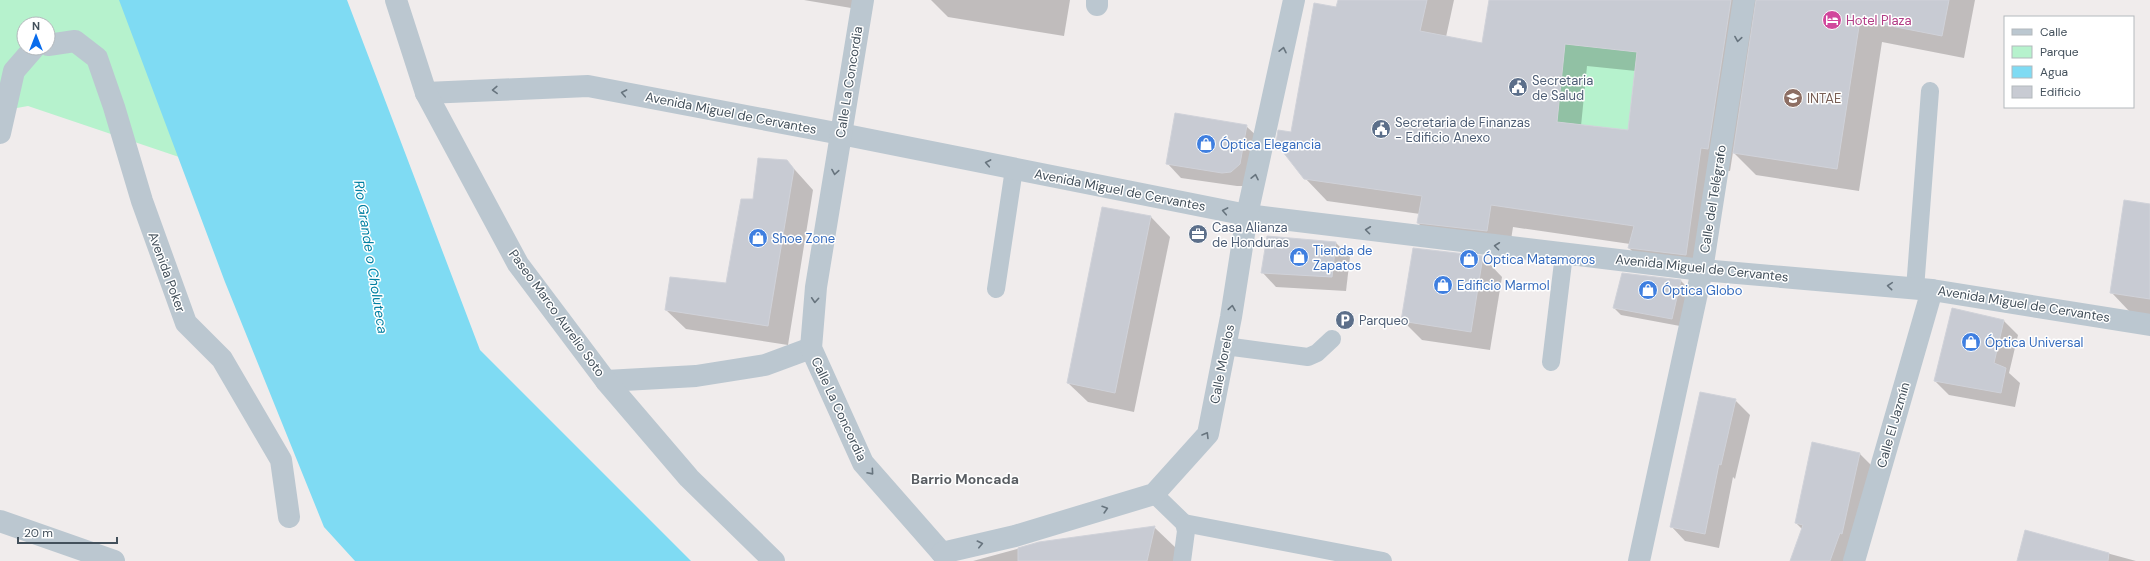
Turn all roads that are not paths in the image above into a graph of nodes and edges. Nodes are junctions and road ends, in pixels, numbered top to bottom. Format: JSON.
{"nodes":[{"id":1,"x":396,"y":0,"type":"edge"},
{"id":2,"x":863,"y":0,"type":"edge"},
{"id":3,"x":1294,"y":0,"type":"edge"},
{"id":4,"x":1744,"y":0,"type":"edge"},
{"id":5,"x":56,"y":43,"type":"edge"},
{"id":6,"x":27,"y":56,"type":"edge"},
{"id":7,"x":1930,"y":91,"type":"dead end"},
{"id":8,"x":426,"y":93,"type":"junction"},
{"id":9,"x":0,"y":133,"type":"edge"},
{"id":10,"x":841,"y":134,"type":"junction"},
{"id":11,"x":1014,"y":169,"type":"junction"},
{"id":12,"x":1247,"y":215,"type":"junction"},
{"id":13,"x":1564,"y":254,"type":"junction"},
{"id":14,"x":1702,"y":270,"type":"junction"},
{"id":15,"x":996,"y":289,"type":"dead end"},
{"id":16,"x":1924,"y":289,"type":"junction"},
{"id":17,"x":2150,"y":324,"type":"edge"},
{"id":18,"x":1332,"y":339,"type":"dead end"},
{"id":19,"x":1226,"y":346,"type":"junction"},
{"id":20,"x":811,"y":348,"type":"junction"},
{"id":21,"x":1551,"y":362,"type":"dead end"},
{"id":22,"x":606,"y":381,"type":"junction"},
{"id":23,"x":1154,"y":494,"type":"junction"},
{"id":24,"x":288,"y":517,"type":"dead end"},
{"id":25,"x":0,"y":521,"type":"edge"},
{"id":26,"x":1184,"y":523,"type":"junction"},
{"id":27,"x":942,"y":557,"type":"edge"},
{"id":28,"x":114,"y":561,"type":"edge"},
{"id":29,"x":774,"y":561,"type":"edge"},
{"id":30,"x":1182,"y":561,"type":"edge"},
{"id":31,"x":1384,"y":561,"type":"edge"},
{"id":32,"x":1639,"y":561,"type":"edge"},
{"id":33,"x":1854,"y":561,"type":"edge"}],
"edges":[{"from":1,"to":8,"type":"street","name":"Paseo Marco Aurelio Soto"},
{"from":2,"to":10,"type":"street","name":"Calle La Concordia"},
{"from":12,"to":3,"type":"street","name":"Calle Morelos","one_way":true},
{"from":4,"to":14,"type":"street","name":"Calle del Telégrafo","one_way":true},
{"from":5,"to":24,"type":"street","name":"Avenida Poker"},
{"from":6,"to":9,"type":"street"},
{"from":7,"to":16,"type":"lane"},
{"from":10,"to":8,"type":"street","name":"Avenida Miguel de Cervantes","one_way":true},
{"from":8,"to":22,"type":"street","name":"Paseo Marco Aurelio Soto"},
{"from":11,"to":10,"type":"street","name":"Avenida Miguel de Cervantes","one_way":true},
{"from":10,"to":20,"type":"street","name":"Calle La Concordia","one_way":true},
{"from":12,"to":11,"type":"street","name":"Avenida Miguel de Cervantes","one_way":true},
{"from":11,"to":15,"type":"lane"},
{"from":13,"to":12,"type":"street","name":"Avenida Miguel de Cervantes","one_way":true},
{"from":19,"to":12,"type":"street","name":"Calle Morelos","one_way":true},
{"from":13,"to":14,"type":"street","name":"Avenida Miguel de Cervantes"},
{"from":13,"to":21,"type":"lane"},
{"from":16,"to":14,"type":"street","name":"Avenida Miguel de Cervantes","one_way":true},
{"from":14,"to":32,"type":"street","name":"Calle del Telégrafo"},
{"from":16,"to":17,"type":"street","name":"Avenida Miguel de Cervantes"},
{"from":16,"to":33,"type":"street","name":"Calle El Jazmín"},
{"from":18,"to":19,"type":"lane"},
{"from":23,"to":19,"type":"street","name":"Calle Morelos","one_way":true},
{"from":20,"to":22,"type":"street"},
{"from":20,"to":27,"type":"street","name":"Calle La Concordia","one_way":true},
{"from":22,"to":29,"type":"street","name":"Paseo Marco Aurelio Soto"},
{"from":23,"to":26,"type":"lane"},
{"from":27,"to":23,"type":"street","one_way":true},
{"from":25,"to":28,"type":"street"},
{"from":26,"to":30,"type":"lane"},
{"from":26,"to":31,"type":"lane"}]}
